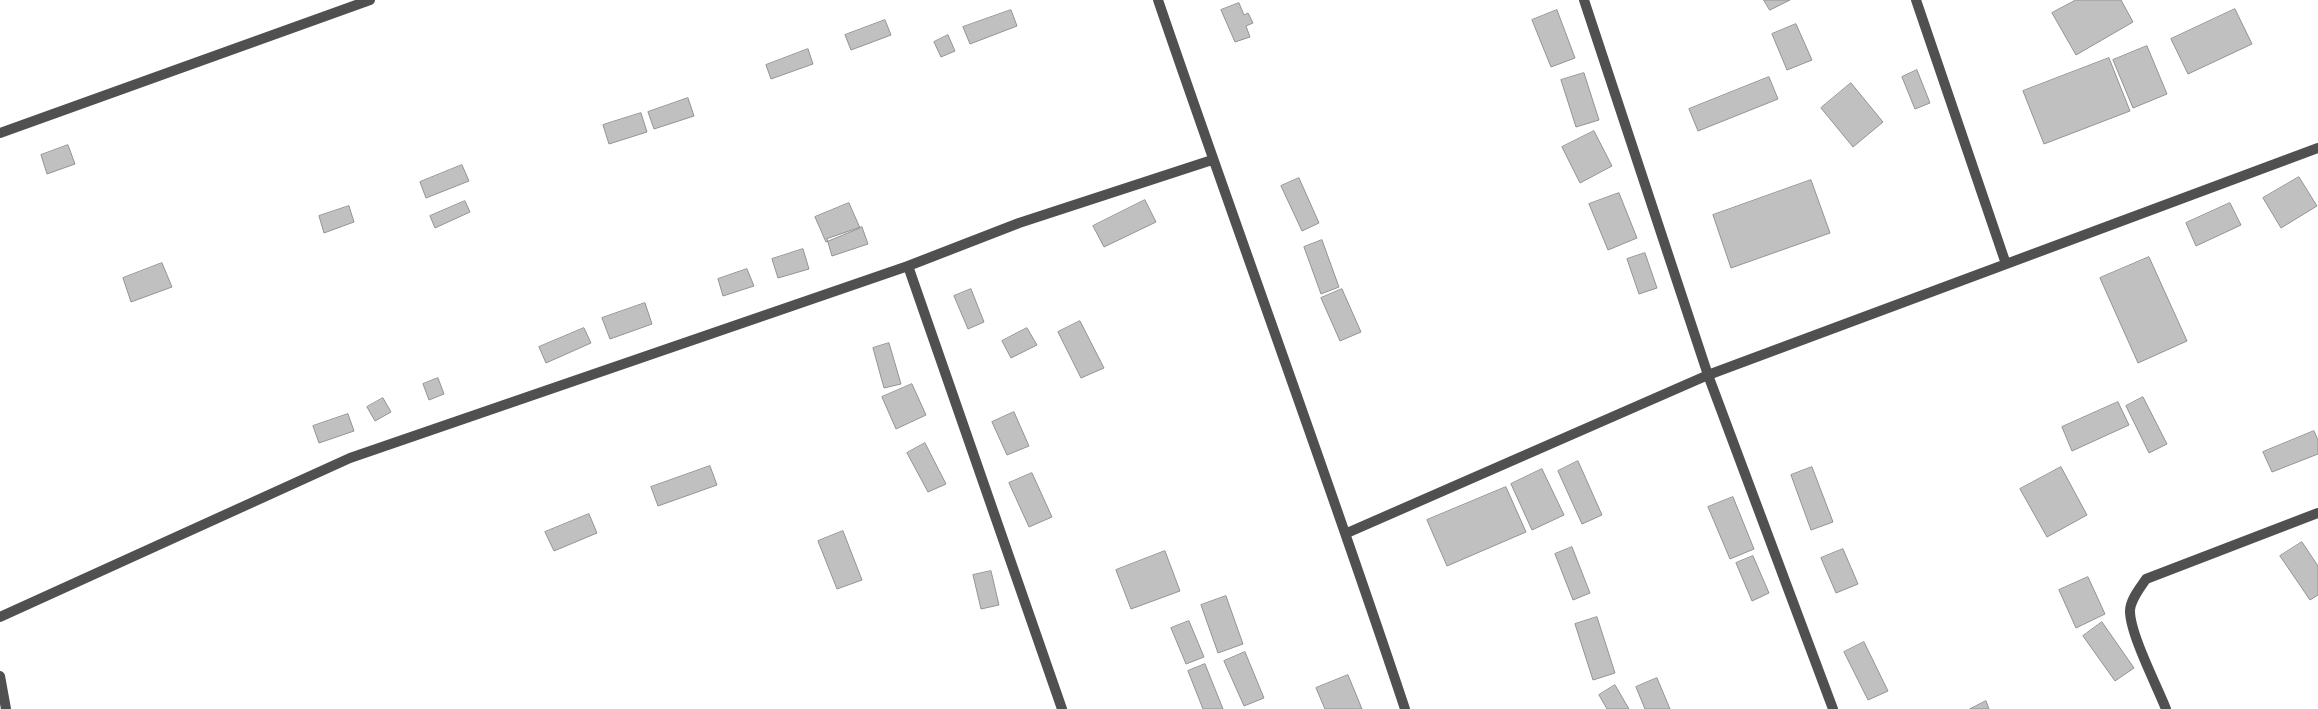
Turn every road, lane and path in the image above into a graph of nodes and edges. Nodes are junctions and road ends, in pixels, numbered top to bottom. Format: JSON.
{"nodes":[{"id":1,"x":370,"y":0,"type":"edge"},
{"id":2,"x":1158,"y":0,"type":"edge"},
{"id":3,"x":1584,"y":0,"type":"edge"},
{"id":4,"x":1916,"y":0,"type":"edge"},
{"id":5,"x":0,"y":134,"type":"edge"},
{"id":6,"x":2318,"y":148,"type":"edge"},
{"id":7,"x":1212,"y":160,"type":"junction"},
{"id":8,"x":2006,"y":264,"type":"junction"},
{"id":9,"x":908,"y":266,"type":"junction"},
{"id":10,"x":1708,"y":375,"type":"junction"},
{"id":11,"x":2318,"y":513,"type":"edge"},
{"id":12,"x":1347,"y":533,"type":"junction"},
{"id":13,"x":0,"y":617,"type":"edge"},
{"id":14,"x":0,"y":676,"type":"edge"},
{"id":15,"x":6,"y":709,"type":"edge"},
{"id":16,"x":1062,"y":709,"type":"edge"},
{"id":17,"x":1405,"y":709,"type":"edge"},
{"id":18,"x":1833,"y":709,"type":"edge"},
{"id":19,"x":2166,"y":709,"type":"edge"}],
"edges":[{"from":1,"to":5,"type":"street"},
{"from":2,"to":7,"type":"street"},
{"from":3,"to":10,"type":"street"},
{"from":4,"to":8,"type":"street"},
{"from":6,"to":8,"type":"street"},
{"from":7,"to":9,"type":"street"},
{"from":7,"to":12,"type":"street"},
{"from":8,"to":10,"type":"street"},
{"from":9,"to":13,"type":"street"},
{"from":9,"to":16,"type":"street"},
{"from":10,"to":12,"type":"street"},
{"from":10,"to":18,"type":"street"},
{"from":11,"to":19,"type":"street"},
{"from":12,"to":17,"type":"street"},
{"from":14,"to":15,"type":"street"}]}
